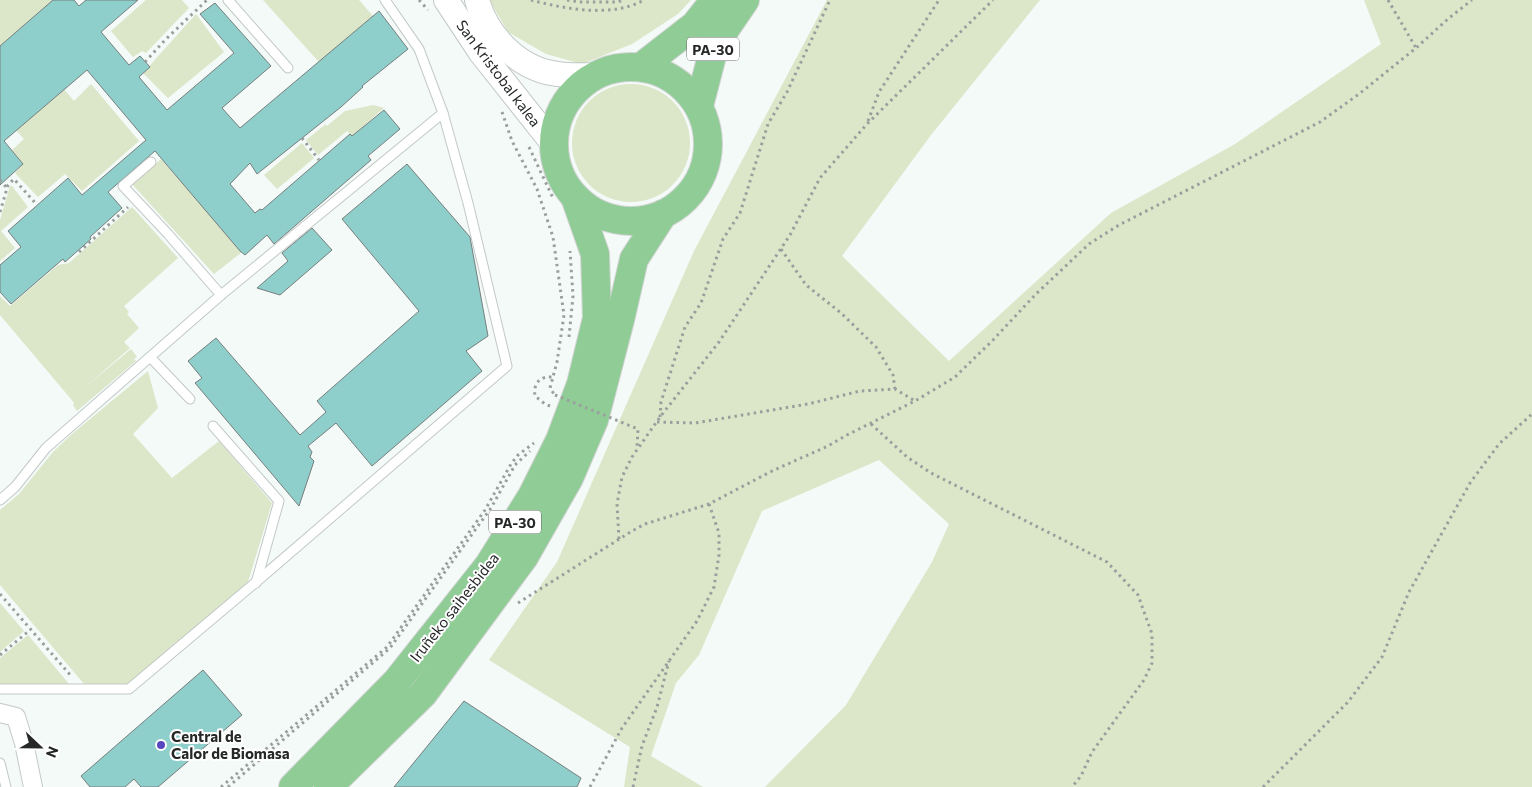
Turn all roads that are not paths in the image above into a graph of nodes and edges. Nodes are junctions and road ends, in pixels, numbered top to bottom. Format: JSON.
{"nodes":[{"id":1,"x":228,"y":0,"type":"edge"},
{"id":2,"x":385,"y":0,"type":"edge"},
{"id":3,"x":446,"y":0,"type":"edge"},
{"id":4,"x":477,"y":0,"type":"edge"},
{"id":5,"x":715,"y":0,"type":"edge"},
{"id":6,"x":745,"y":0,"type":"edge"},
{"id":7,"x":641,"y":67,"type":"junction"},
{"id":8,"x":288,"y":68,"type":"dead end"},
{"id":9,"x":596,"y":75,"type":"junction"},
{"id":10,"x":699,"y":106,"type":"junction"},
{"id":11,"x":443,"y":113,"type":"junction"},
{"id":12,"x":541,"y":145,"type":"junction"},
{"id":13,"x":151,"y":162,"type":"dead end"},
{"id":14,"x":564,"y":200,"type":"junction"},
{"id":15,"x":663,"y":214,"type":"junction"},
{"id":16,"x":222,"y":295,"type":"junction"},
{"id":17,"x":150,"y":357,"type":"junction"},
{"id":18,"x":190,"y":398,"type":"dead end"},
{"id":19,"x":213,"y":426,"type":"dead end"},
{"id":20,"x":0,"y":500,"type":"edge"},
{"id":21,"x":256,"y":583,"type":"junction"},
{"id":22,"x":0,"y":689,"type":"edge"},
{"id":23,"x":0,"y":712,"type":"edge"},
{"id":24,"x":0,"y":763,"type":"edge"},
{"id":25,"x":6,"y":787,"type":"edge"},
{"id":26,"x":33,"y":787,"type":"edge"},
{"id":27,"x":293,"y":787,"type":"edge"},
{"id":28,"x":328,"y":787,"type":"edge"}],
"edges":[{"from":1,"to":8,"type":"lane"},
{"from":2,"to":11,"type":"lane"},
{"from":3,"to":12,"type":"main road","name":"San Kristobal kalea"},
{"from":4,"to":9,"type":"main road","name":"San Kristobal kalea"},
{"from":5,"to":7,"type":"highway","number":"PA-30"},
{"from":6,"to":10,"type":"highway","number":"PA-30"},
{"from":7,"to":9,"type":"highway","number":"PA-30"},
{"from":7,"to":10,"type":"highway","number":"PA-30"},
{"from":9,"to":12,"type":"highway","number":"PA-30"},
{"from":10,"to":15,"type":"highway","number":"PA-30"},
{"from":11,"to":16,"type":"lane"},
{"from":11,"to":21,"type":"lane"},
{"from":12,"to":14,"type":"highway","number":"PA-30"},
{"from":13,"to":16,"type":"lane"},
{"from":14,"to":15,"type":"highway","number":"PA-30"},
{"from":14,"to":27,"type":"highway","name":"Iruñeko saihesbidea","number":"PA-30"},
{"from":15,"to":28,"type":"highway","name":"Iruñeko saihesbidea","number":"PA-30"},
{"from":16,"to":17,"type":"lane"},
{"from":17,"to":18,"type":"lane"},
{"from":17,"to":20,"type":"lane"},
{"from":19,"to":21,"type":"lane"},
{"from":21,"to":22,"type":"lane"},
{"from":23,"to":26,"type":"street"},
{"from":24,"to":25,"type":"lane"}]}
